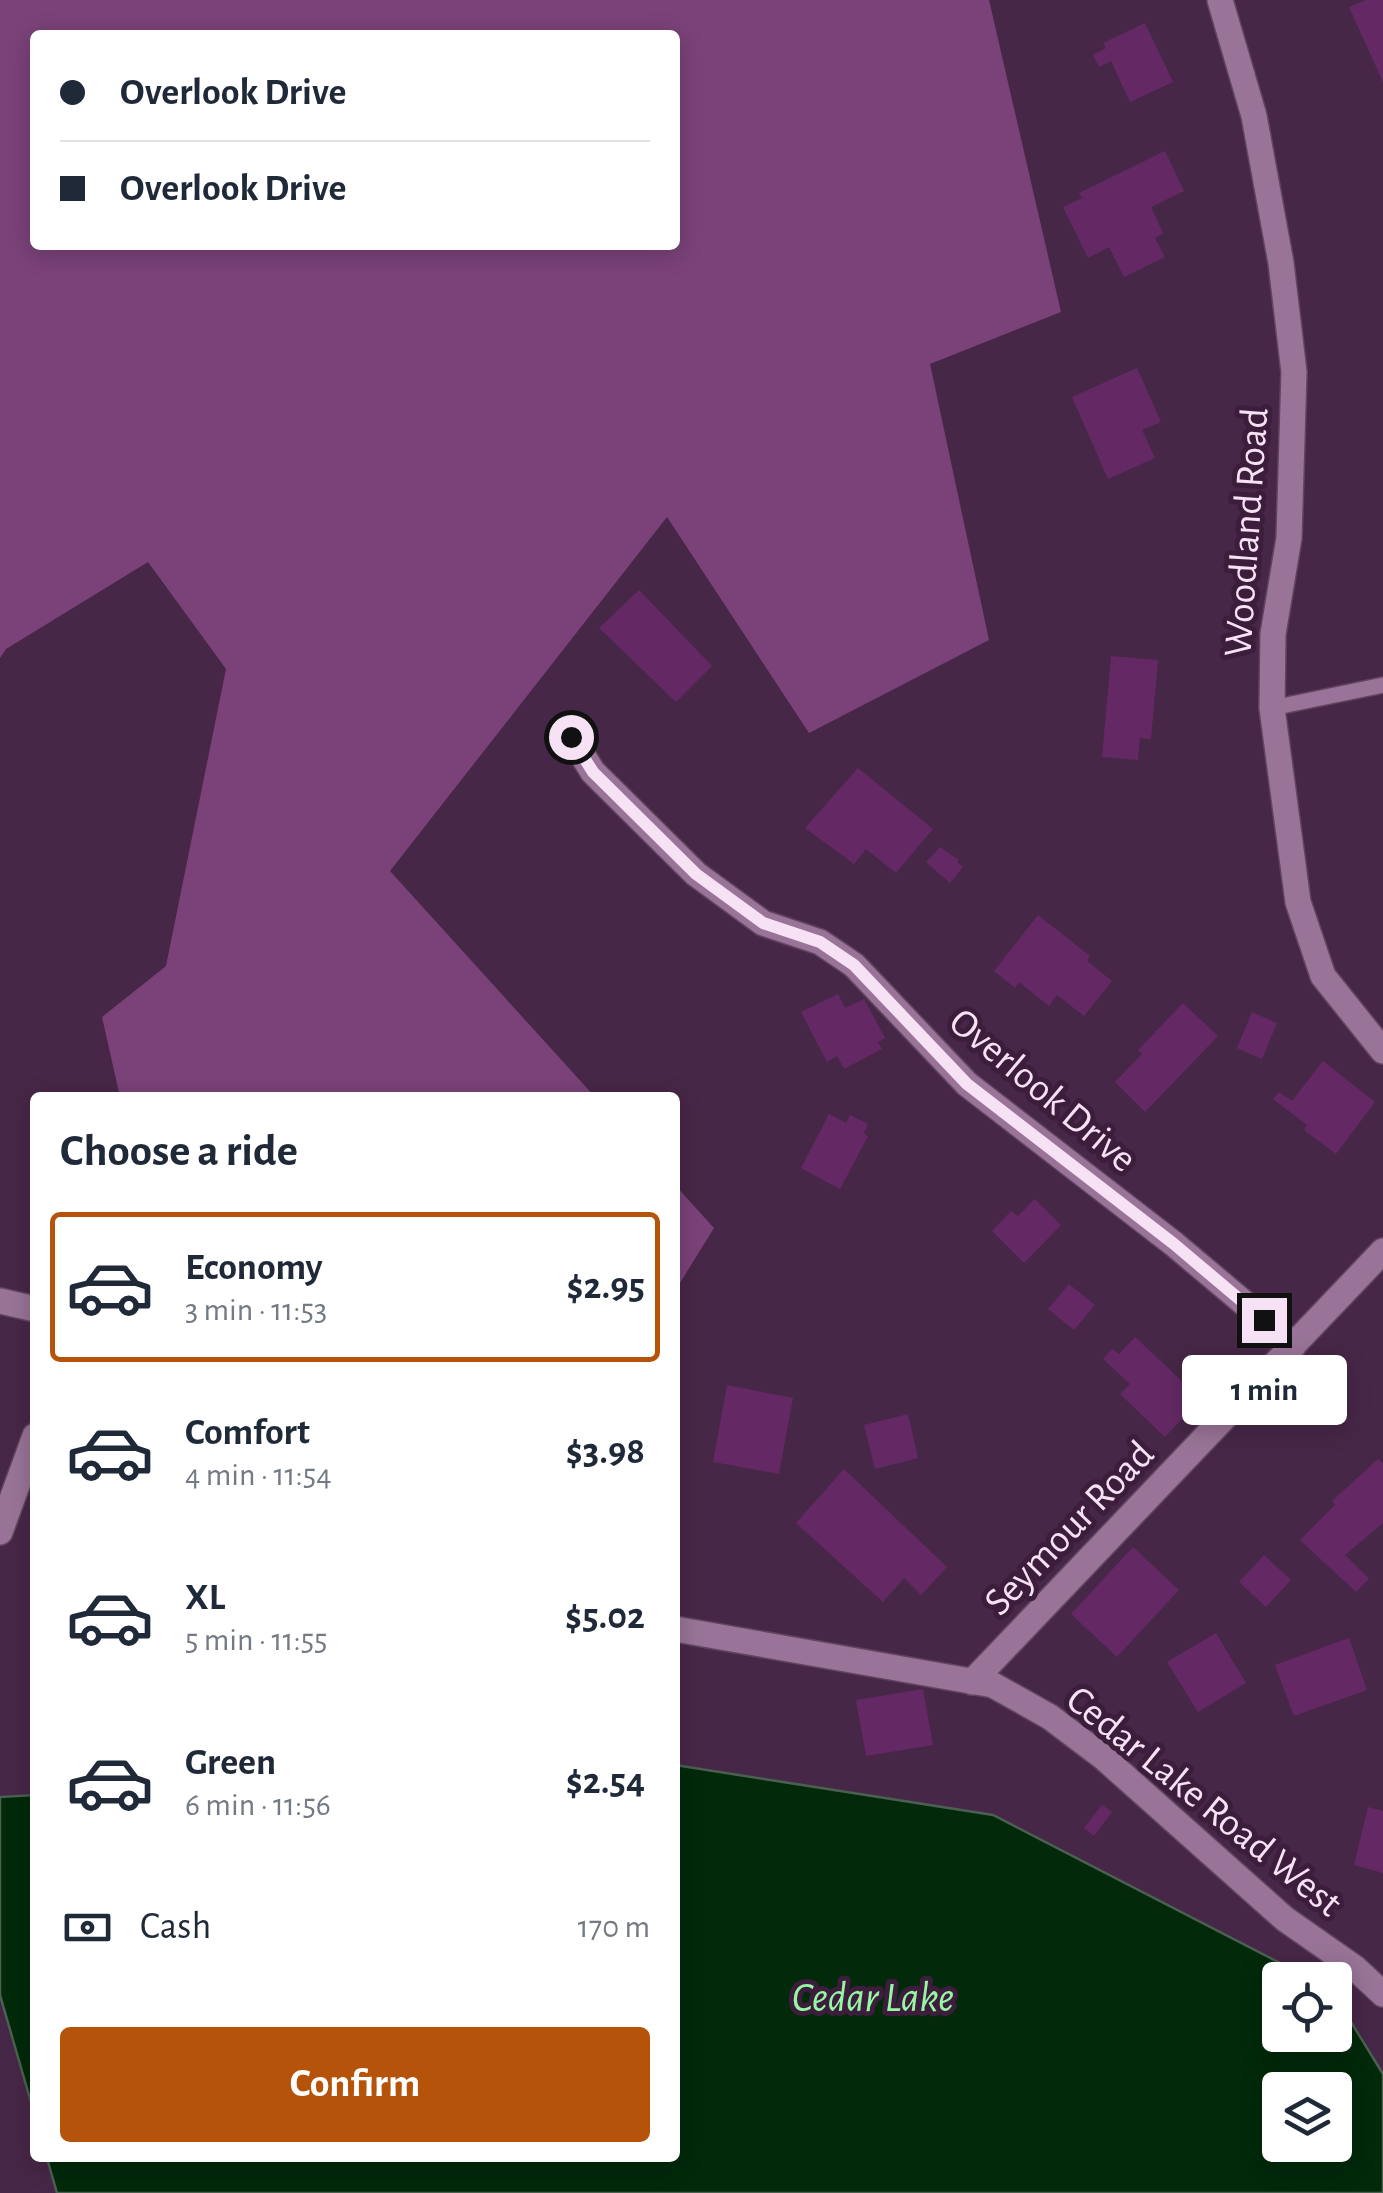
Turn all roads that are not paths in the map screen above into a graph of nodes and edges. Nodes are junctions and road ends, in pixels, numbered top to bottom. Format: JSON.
{"nodes":[{"id":1,"x":1220,"y":0,"type":"edge"},
{"id":2,"x":1383,"y":685,"type":"edge"},
{"id":3,"x":1272,"y":708,"type":"junction"},
{"id":4,"x":571,"y":737,"type":"dead end"},
{"id":5,"x":1383,"y":1052,"type":"edge"},
{"id":6,"x":1383,"y":1251,"type":"edge"},
{"id":7,"x":0,"y":1301,"type":"edge"},
{"id":8,"x":30,"y":1308,"type":"edge"},
{"id":9,"x":1294,"y":1346,"type":"junction"},
{"id":10,"x":30,"y":1450,"type":"edge"},
{"id":11,"x":0,"y":1532,"type":"edge"},
{"id":12,"x":680,"y":1630,"type":"edge"},
{"id":13,"x":972,"y":1682,"type":"junction"},
{"id":14,"x":1383,"y":1994,"type":"edge"}],
"edges":[{"from":1,"to":3,"type":"street","name":"Woodland Road"},
{"from":2,"to":3,"type":"lane"},
{"from":3,"to":5,"type":"street","name":"Woodland Road"},
{"from":4,"to":9,"type":"street","name":"Overlook Drive"},
{"from":6,"to":9,"type":"street","name":"Seymour Road"},
{"from":7,"to":8,"type":"street"},
{"from":9,"to":13,"type":"street","name":"Seymour Road"},
{"from":10,"to":11,"type":"street"},
{"from":12,"to":13,"type":"street","name":"Cedar Lake Road West"},
{"from":13,"to":14,"type":"street","name":"Cedar Lake Road West"}]}
